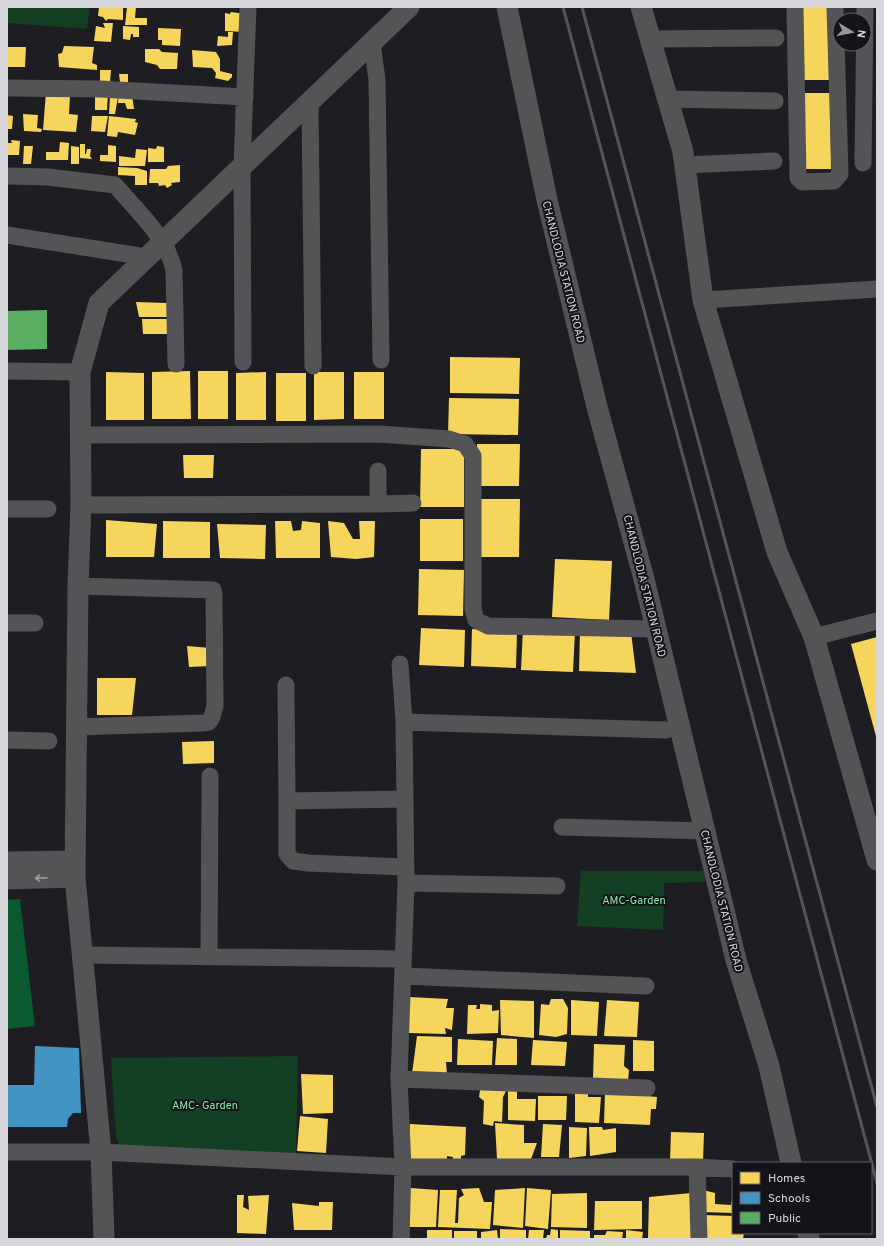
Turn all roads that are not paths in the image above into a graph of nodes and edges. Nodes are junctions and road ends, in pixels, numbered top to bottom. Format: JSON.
{"nodes":[{"id":1,"x":248,"y":7,"type":"edge"},
{"id":2,"x":409,"y":7,"type":"edge"},
{"id":3,"x":507,"y":7,"type":"edge"},
{"id":4,"x":641,"y":7,"type":"edge"},
{"id":5,"x":795,"y":7,"type":"edge"},
{"id":6,"x":835,"y":7,"type":"edge"},
{"id":7,"x":865,"y":7,"type":"edge"},
{"id":8,"x":776,"y":38,"type":"dead end"},
{"id":9,"x":650,"y":39,"type":"junction"},
{"id":10,"x":372,"y":42,"type":"junction"},
{"id":11,"x":7,"y":88,"type":"edge"},
{"id":12,"x":245,"y":97,"type":"junction"},
{"id":13,"x":668,"y":100,"type":"junction"},
{"id":14,"x":775,"y":101,"type":"dead end"},
{"id":15,"x":310,"y":102,"type":"junction"},
{"id":16,"x":774,"y":161,"type":"dead end"},
{"id":17,"x":863,"y":163,"type":"dead end"},
{"id":18,"x":685,"y":165,"type":"junction"},
{"id":19,"x":242,"y":166,"type":"junction"},
{"id":20,"x":7,"y":176,"type":"edge"},
{"id":21,"x":7,"y":236,"type":"edge"},
{"id":22,"x":162,"y":242,"type":"junction"},
{"id":23,"x":146,"y":257,"type":"junction"},
{"id":24,"x":877,"y":289,"type":"edge"},
{"id":25,"x":703,"y":300,"type":"junction"},
{"id":26,"x":381,"y":360,"type":"dead end"},
{"id":27,"x":243,"y":362,"type":"dead end"},
{"id":28,"x":176,"y":364,"type":"dead end"},
{"id":29,"x":313,"y":366,"type":"dead end"},
{"id":30,"x":7,"y":371,"type":"edge"},
{"id":31,"x":80,"y":372,"type":"junction"},
{"id":32,"x":80,"y":435,"type":"junction"},
{"id":33,"x":378,"y":471,"type":"dead end"},
{"id":34,"x":413,"y":503,"type":"dead end"},
{"id":35,"x":378,"y":504,"type":"junction"},
{"id":36,"x":82,"y":505,"type":"junction"},
{"id":37,"x":7,"y":509,"type":"edge"},
{"id":38,"x":48,"y":509,"type":"dead end"},
{"id":39,"x":78,"y":586,"type":"junction"},
{"id":40,"x":877,"y":622,"type":"edge"},
{"id":41,"x":7,"y":623,"type":"edge"},
{"id":42,"x":35,"y":623,"type":"dead end"},
{"id":43,"x":656,"y":629,"type":"junction"},
{"id":44,"x":814,"y":637,"type":"junction"},
{"id":45,"x":400,"y":664,"type":"dead end"},
{"id":46,"x":286,"y":684,"type":"dead end"},
{"id":47,"x":404,"y":722,"type":"junction"},
{"id":48,"x":76,"y":727,"type":"junction"},
{"id":49,"x":666,"y":730,"type":"dead end"},
{"id":50,"x":7,"y":740,"type":"edge"},
{"id":51,"x":49,"y":741,"type":"dead end"},
{"id":52,"x":210,"y":776,"type":"dead end"},
{"id":53,"x":405,"y":799,"type":"junction"},
{"id":54,"x":287,"y":801,"type":"junction"},
{"id":55,"x":562,"y":827,"type":"dead end"},
{"id":56,"x":705,"y":831,"type":"junction"},
{"id":57,"x":877,"y":860,"type":"edge"},
{"id":58,"x":7,"y":862,"type":"edge"},
{"id":59,"x":75,"y":869,"type":"junction"},
{"id":60,"x":406,"y":875,"type":"junction"},
{"id":61,"x":7,"y":879,"type":"edge"},
{"id":62,"x":557,"y":886,"type":"dead end"},
{"id":63,"x":82,"y":955,"type":"junction"},
{"id":64,"x":209,"y":957,"type":"junction"},
{"id":65,"x":403,"y":968,"type":"junction"},
{"id":66,"x":646,"y":986,"type":"dead end"},
{"id":67,"x":399,"y":1079,"type":"junction"},
{"id":68,"x":647,"y":1088,"type":"dead end"},
{"id":69,"x":7,"y":1152,"type":"edge"},
{"id":70,"x":101,"y":1152,"type":"junction"},
{"id":71,"x":791,"y":1162,"type":"edge"},
{"id":72,"x":403,"y":1167,"type":"junction"},
{"id":73,"x":697,"y":1168,"type":"junction"},
{"id":74,"x":732,"y":1169,"type":"edge"},
{"id":75,"x":104,"y":1239,"type":"edge"},
{"id":76,"x":401,"y":1239,"type":"edge"},
{"id":77,"x":699,"y":1239,"type":"edge"}],
"edges":[{"from":1,"to":12,"type":"street"},
{"from":2,"to":10,"type":"street"},
{"from":3,"to":43,"type":"street","name":"CHANDLODIA STATION ROAD"},
{"from":4,"to":9,"type":"street"},
{"from":5,"to":6,"type":"street"},
{"from":7,"to":17,"type":"street"},
{"from":8,"to":9,"type":"street"},
{"from":9,"to":13,"type":"street"},
{"from":10,"to":15,"type":"street"},
{"from":10,"to":26,"type":"street"},
{"from":11,"to":12,"type":"street"},
{"from":12,"to":19,"type":"street"},
{"from":13,"to":14,"type":"street"},
{"from":13,"to":18,"type":"street"},
{"from":15,"to":19,"type":"street"},
{"from":15,"to":29,"type":"street"},
{"from":16,"to":18,"type":"street"},
{"from":18,"to":25,"type":"street"},
{"from":19,"to":22,"type":"street"},
{"from":19,"to":27,"type":"street"},
{"from":20,"to":22,"type":"street"},
{"from":21,"to":23,"type":"street"},
{"from":22,"to":23,"type":"street"},
{"from":22,"to":28,"type":"street"},
{"from":23,"to":31,"type":"street"},
{"from":24,"to":25,"type":"street"},
{"from":25,"to":44,"type":"street"},
{"from":30,"to":31,"type":"street"},
{"from":31,"to":32,"type":"street"},
{"from":32,"to":36,"type":"street"},
{"from":32,"to":43,"type":"street"},
{"from":33,"to":35,"type":"street"},
{"from":34,"to":35,"type":"street"},
{"from":35,"to":36,"type":"street"},
{"from":36,"to":39,"type":"street"},
{"from":37,"to":38,"type":"street"},
{"from":39,"to":48,"type":"street"},
{"from":39,"to":48,"type":"street"},
{"from":40,"to":44,"type":"street"},
{"from":41,"to":42,"type":"street"},
{"from":43,"to":56,"type":"street","name":"CHANDLODIA STATION ROAD"},
{"from":44,"to":57,"type":"street"},
{"from":45,"to":47,"type":"street"},
{"from":46,"to":54,"type":"street"},
{"from":47,"to":49,"type":"street"},
{"from":47,"to":53,"type":"street"},
{"from":48,"to":59,"type":"street"},
{"from":50,"to":51,"type":"street"},
{"from":52,"to":64,"type":"street"},
{"from":53,"to":54,"type":"street"},
{"from":53,"to":60,"type":"street"},
{"from":54,"to":60,"type":"street"},
{"from":55,"to":56,"type":"street"},
{"from":56,"to":71,"type":"street","name":"CHANDLODIA STATION ROAD"},
{"from":58,"to":59,"type":"street"},
{"from":59,"to":61,"type":"street","one_way":true},
{"from":59,"to":63,"type":"street"},
{"from":60,"to":62,"type":"street"},
{"from":60,"to":65,"type":"street"},
{"from":63,"to":64,"type":"street"},
{"from":63,"to":70,"type":"street"},
{"from":64,"to":65,"type":"street"},
{"from":65,"to":66,"type":"street"},
{"from":65,"to":67,"type":"street"},
{"from":67,"to":68,"type":"street"},
{"from":67,"to":72,"type":"street"},
{"from":69,"to":70,"type":"street"},
{"from":70,"to":72,"type":"street"},
{"from":70,"to":75,"type":"street"},
{"from":72,"to":73,"type":"street"},
{"from":72,"to":76,"type":"street"},
{"from":73,"to":74,"type":"street"},
{"from":73,"to":77,"type":"street"}]}
